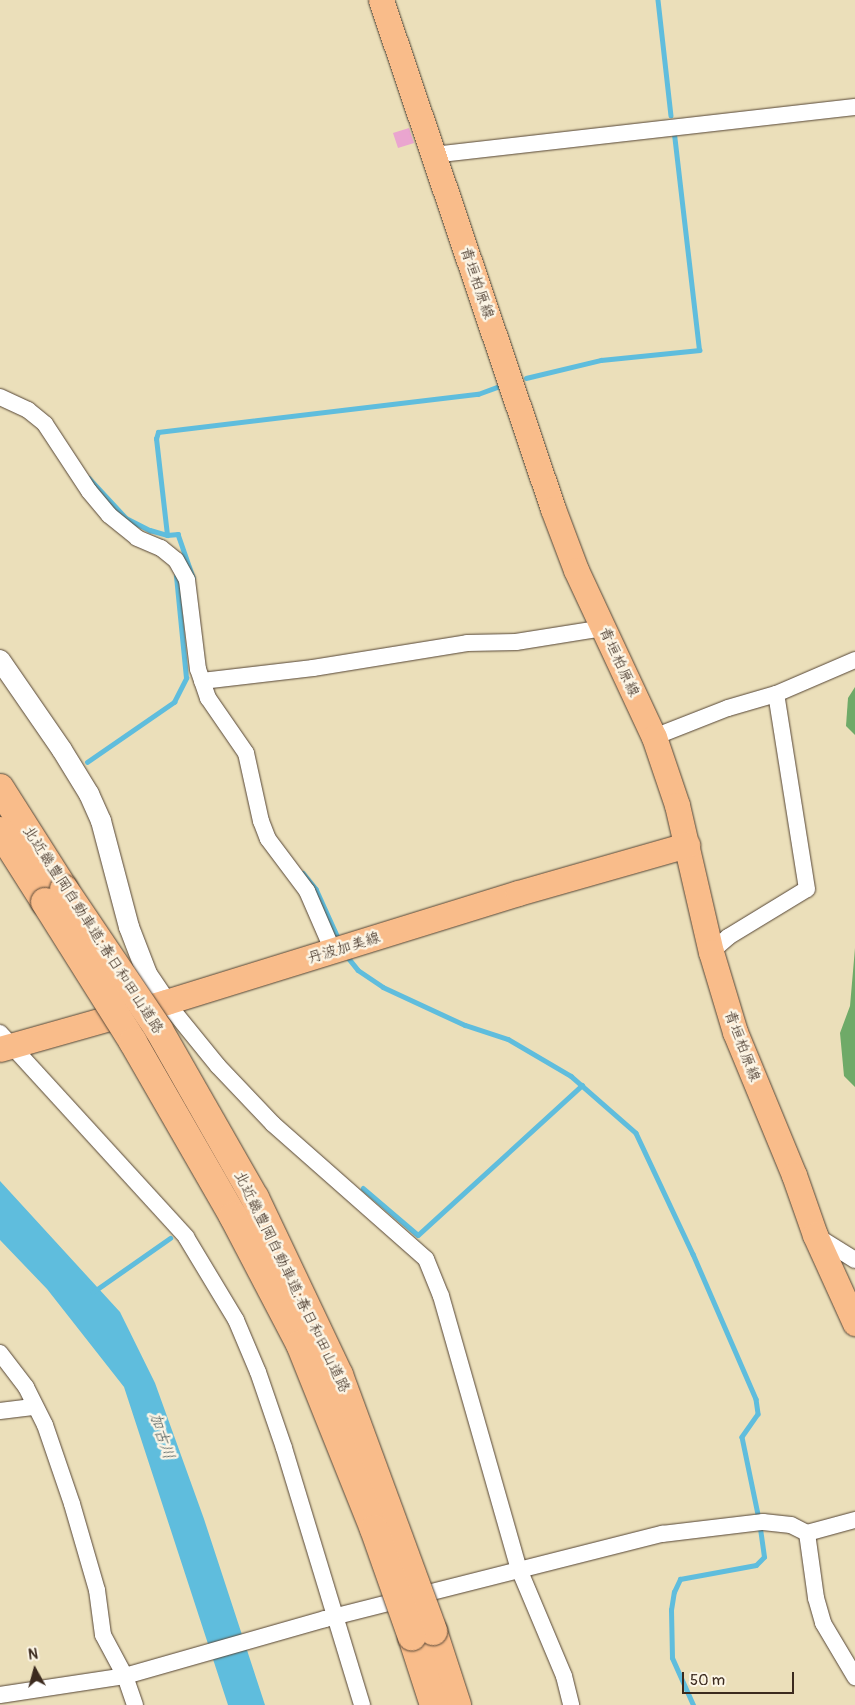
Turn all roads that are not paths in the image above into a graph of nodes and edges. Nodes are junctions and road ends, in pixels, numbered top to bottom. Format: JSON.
{"nodes":[{"id":1,"x":381,"y":0,"type":"edge"},
{"id":2,"x":855,"y":107,"type":"edge"},
{"id":3,"x":433,"y":155,"type":"junction"},
{"id":4,"x":0,"y":397,"type":"edge"},
{"id":5,"x":603,"y":628,"type":"junction"},
{"id":6,"x":0,"y":660,"type":"edge"},
{"id":7,"x":855,"y":660,"type":"edge"},
{"id":8,"x":202,"y":681,"type":"junction"},
{"id":9,"x":776,"y":694,"type":"junction"},
{"id":10,"x":654,"y":737,"type":"junction"},
{"id":11,"x":0,"y":788,"type":"edge"},
{"id":12,"x":0,"y":831,"type":"edge"},
{"id":13,"x":687,"y":845,"type":"junction"},
{"id":14,"x":54,"y":896,"type":"junction"},
{"id":15,"x":333,"y":951,"type":"junction"},
{"id":16,"x":711,"y":952,"type":"junction"},
{"id":17,"x":166,"y":1002,"type":"junction"},
{"id":18,"x":4,"y":1042,"type":"edge"},
{"id":19,"x":815,"y":1234,"type":"junction"},
{"id":20,"x":855,"y":1260,"type":"edge"},
{"id":21,"x":855,"y":1322,"type":"edge"},
{"id":22,"x":0,"y":1353,"type":"edge"},
{"id":23,"x":34,"y":1407,"type":"junction"},
{"id":24,"x":0,"y":1411,"type":"edge"},
{"id":25,"x":855,"y":1520,"type":"edge"},
{"id":26,"x":806,"y":1533,"type":"junction"},
{"id":27,"x":519,"y":1568,"type":"junction"},
{"id":28,"x":330,"y":1618,"type":"junction"},
{"id":29,"x":422,"y":1634,"type":"junction"},
{"id":30,"x":125,"y":1676,"type":"junction"},
{"id":31,"x":855,"y":1678,"type":"edge"},
{"id":32,"x":0,"y":1695,"type":"edge"},
{"id":33,"x":135,"y":1705,"type":"edge"},
{"id":34,"x":362,"y":1705,"type":"edge"},
{"id":35,"x":434,"y":1705,"type":"edge"},
{"id":36,"x":457,"y":1705,"type":"edge"},
{"id":37,"x":571,"y":1705,"type":"edge"}],
"edges":[{"from":1,"to":3,"type":"main road","name":"青垣柏原線"},
{"from":2,"to":3,"type":"street"},
{"from":3,"to":5,"type":"main road","name":"青垣柏原線"},
{"from":4,"to":8,"type":"street"},
{"from":5,"to":8,"type":"street"},
{"from":5,"to":10,"type":"main road","name":"青垣柏原線"},
{"from":6,"to":17,"type":"street"},
{"from":7,"to":9,"type":"street"},
{"from":8,"to":15,"type":"street"},
{"from":9,"to":10,"type":"street"},
{"from":9,"to":16,"type":"street"},
{"from":10,"to":13,"type":"main road","name":"青垣柏原線"},
{"from":11,"to":14,"type":"highway","name":"北近畿豊岡自動車道;春日和田山道路"},
{"from":12,"to":14,"type":"highway","name":"北近畿豊岡自動車道;春日和田山道路"},
{"from":13,"to":15,"type":"main road","name":"丹波加美線"},
{"from":13,"to":16,"type":"main road","name":"青垣柏原線"},
{"from":14,"to":29,"type":"highway","name":"北近畿豊岡自動車道;春日和田山道路","bridge":true},
{"from":15,"to":17,"type":"main road","name":"丹波加美線"},
{"from":16,"to":19,"type":"main road","name":"青垣柏原線"},
{"from":17,"to":18,"type":"main road","name":"丹波加美線"},
{"from":17,"to":27,"type":"street"},
{"from":18,"to":28,"type":"street"},
{"from":19,"to":20,"type":"street"},
{"from":19,"to":21,"type":"main road","name":"青垣柏原線"},
{"from":22,"to":23,"type":"street"},
{"from":23,"to":24,"type":"street"},
{"from":23,"to":30,"type":"street"},
{"from":25,"to":26,"type":"street"},
{"from":26,"to":27,"type":"street"},
{"from":26,"to":31,"type":"street"},
{"from":27,"to":28,"type":"street"},
{"from":27,"to":37,"type":"street"},
{"from":28,"to":30,"type":"street"},
{"from":28,"to":34,"type":"street"},
{"from":29,"to":35,"type":"highway","name":"北近畿豊岡自動車道;春日和田山道路"},
{"from":29,"to":36,"type":"highway","name":"北近畿豊岡自動車道;春日和田山道路"},
{"from":30,"to":32,"type":"street"},
{"from":30,"to":33,"type":"street"}]}
